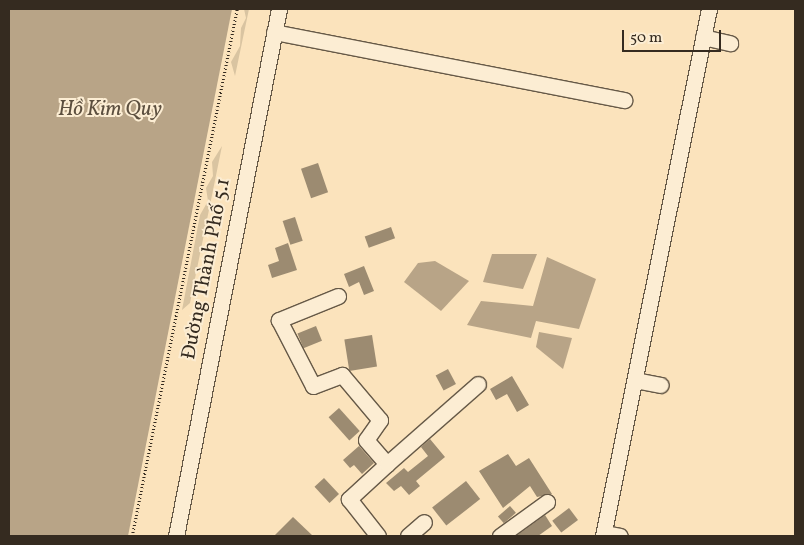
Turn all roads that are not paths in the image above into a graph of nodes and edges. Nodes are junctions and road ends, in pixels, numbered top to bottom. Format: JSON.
{"nodes":[{"id":1,"x":279,"y":9,"type":"edge"},
{"id":2,"x":709,"y":9,"type":"edge"},
{"id":3,"x":274,"y":32,"type":"junction"},
{"id":4,"x":703,"y":37,"type":"junction"},
{"id":5,"x":730,"y":43,"type":"dead end"},
{"id":6,"x":624,"y":100,"type":"dead end"},
{"id":7,"x":338,"y":296,"type":"dead end"},
{"id":8,"x":635,"y":380,"type":"junction"},
{"id":9,"x":478,"y":384,"type":"dead end"},
{"id":10,"x":661,"y":385,"type":"dead end"},
{"id":11,"x":387,"y":464,"type":"junction"},
{"id":12,"x":547,"y":502,"type":"dead end"},
{"id":13,"x":424,"y":522,"type":"dead end"},
{"id":14,"x":604,"y":535,"type":"edge"},
{"id":15,"x":176,"y":536,"type":"edge"},
{"id":16,"x":378,"y":536,"type":"edge"},
{"id":17,"x":408,"y":536,"type":"edge"},
{"id":18,"x":500,"y":536,"type":"edge"},
{"id":19,"x":620,"y":536,"type":"edge"}],
"edges":[{"from":1,"to":3,"type":"street","name":"Đường Thành Phố 5.1"},
{"from":2,"to":4,"type":"street"},
{"from":3,"to":6,"type":"street"},
{"from":3,"to":15,"type":"street","name":"Đường Thành Phố 5.1"},
{"from":4,"to":5,"type":"street"},
{"from":4,"to":8,"type":"street"},
{"from":7,"to":11,"type":"street"},
{"from":8,"to":10,"type":"street"},
{"from":8,"to":14,"type":"street"},
{"from":9,"to":11,"type":"street"},
{"from":11,"to":16,"type":"street"},
{"from":12,"to":18,"type":"street"},
{"from":13,"to":17,"type":"street"},
{"from":14,"to":19,"type":"street"}]}
